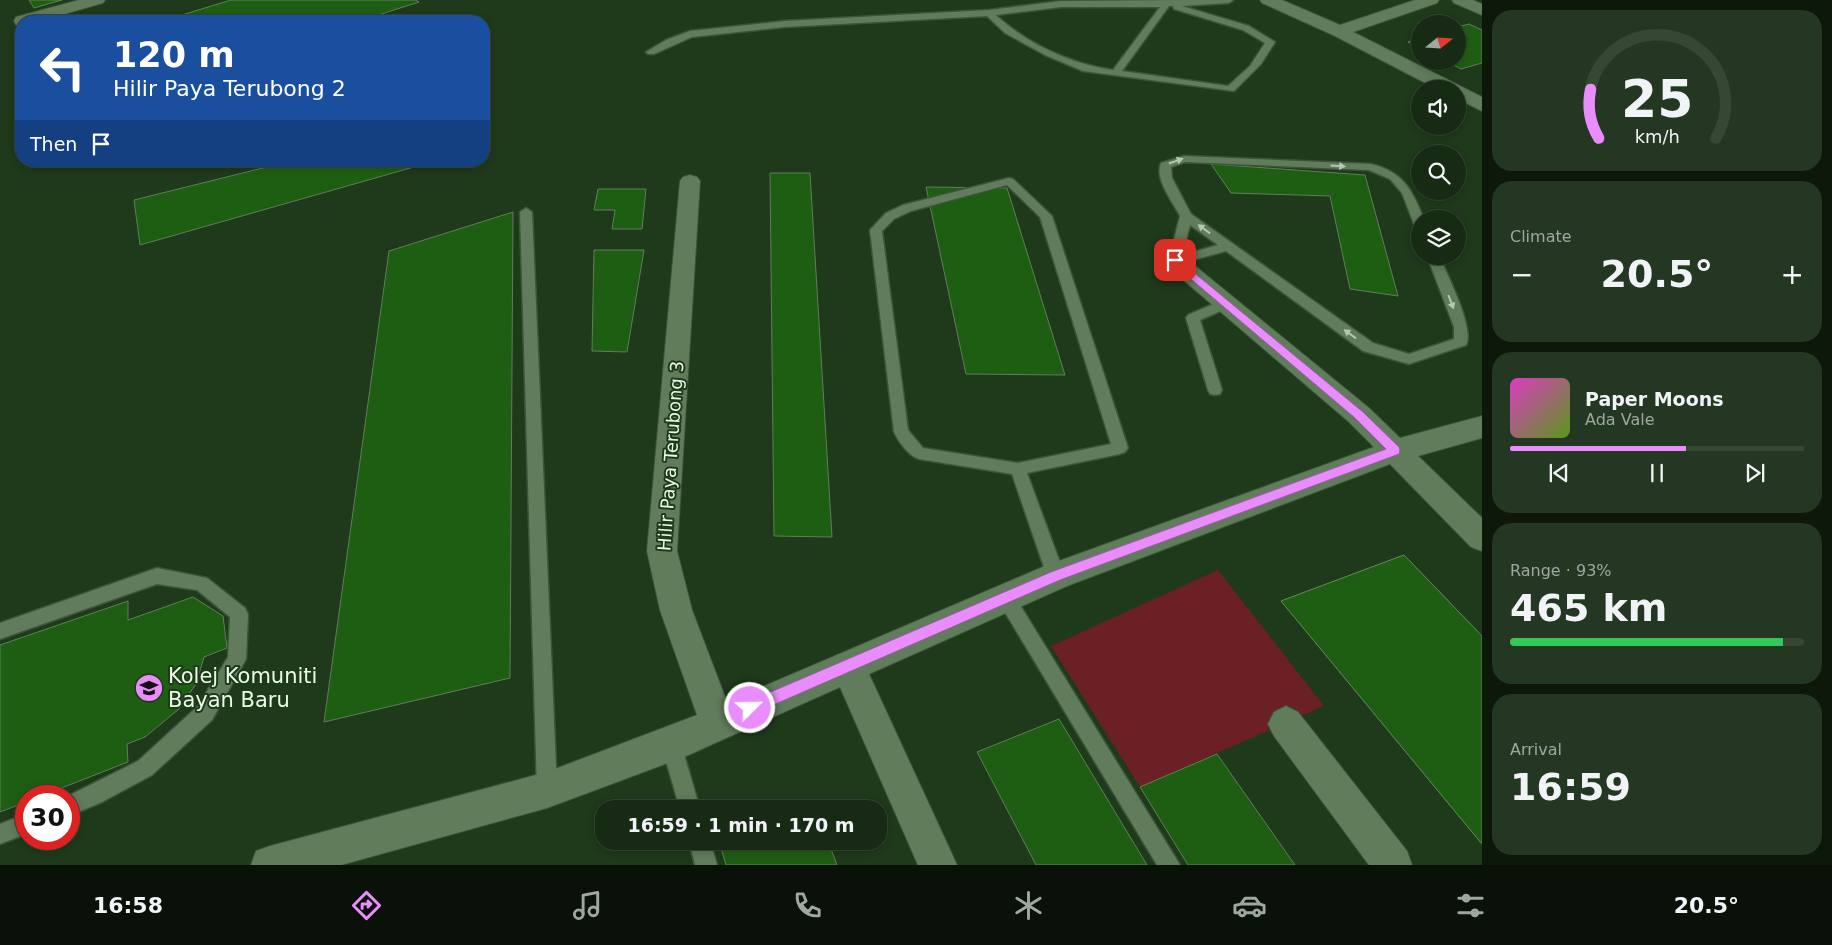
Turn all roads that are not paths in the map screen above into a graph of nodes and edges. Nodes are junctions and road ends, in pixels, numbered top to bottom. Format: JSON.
{"nodes":[{"id":1,"x":96,"y":0,"type":"edge"},
{"id":2,"x":1154,"y":0,"type":"edge"},
{"id":3,"x":1229,"y":0,"type":"edge"},
{"id":4,"x":1268,"y":0,"type":"edge"},
{"id":5,"x":1460,"y":0,"type":"edge"},
{"id":6,"x":1425,"y":1,"type":"edge"},
{"id":7,"x":1166,"y":4,"type":"junction"},
{"id":8,"x":1482,"y":10,"type":"edge"},
{"id":9,"x":989,"y":13,"type":"junction"},
{"id":10,"x":44,"y":15,"type":"edge"},
{"id":11,"x":1339,"y":32,"type":"junction"},
{"id":12,"x":651,"y":52,"type":"dead end"},
{"id":13,"x":1116,"y":73,"type":"junction"},
{"id":14,"x":1433,"y":80,"type":"edge"},
{"id":15,"x":1466,"y":96,"type":"edge"},
{"id":16,"x":1482,"y":105,"type":"edge"},
{"id":17,"x":690,"y":181,"type":"dead end"},
{"id":18,"x":1414,"y":210,"type":"edge"},
{"id":19,"x":526,"y":212,"type":"dead end"},
{"id":20,"x":1186,"y":216,"type":"junction"},
{"id":21,"x":1228,"y":246,"type":"junction"},
{"id":22,"x":1175,"y":260,"type":"junction"},
{"id":23,"x":1437,"y":265,"type":"edge"},
{"id":24,"x":1225,"y":304,"type":"junction"},
{"id":25,"x":1216,"y":390,"type":"dead end"},
{"id":26,"x":1482,"y":428,"type":"edge"},
{"id":27,"x":1395,"y":450,"type":"junction"},
{"id":28,"x":1018,"y":469,"type":"junction"},
{"id":29,"x":1482,"y":538,"type":"edge"},
{"id":30,"x":1056,"y":576,"type":"junction"},
{"id":31,"x":1006,"y":598,"type":"junction"},
{"id":32,"x":0,"y":631,"type":"edge"},
{"id":33,"x":848,"y":668,"type":"junction"},
{"id":34,"x":717,"y":722,"type":"junction"},
{"id":35,"x":1286,"y":724,"type":"dead end"},
{"id":36,"x":671,"y":744,"type":"junction"},
{"id":37,"x":546,"y":790,"type":"junction"},
{"id":38,"x":687,"y":800,"type":"edge"},
{"id":39,"x":80,"y":801,"type":"edge"},
{"id":40,"x":15,"y":828,"type":"edge"},
{"id":41,"x":0,"y":834,"type":"edge"},
{"id":42,"x":702,"y":850,"type":"edge"},
{"id":43,"x":270,"y":865,"type":"edge"},
{"id":44,"x":706,"y":865,"type":"edge"},
{"id":45,"x":938,"y":865,"type":"edge"},
{"id":46,"x":1170,"y":865,"type":"edge"},
{"id":47,"x":1393,"y":865,"type":"edge"}],
"edges":[{"from":1,"to":10,"type":"street"},
{"from":2,"to":7,"type":"lane"},
{"from":3,"to":7,"type":"lane"},
{"from":4,"to":11,"type":"street"},
{"from":5,"to":8,"type":"street"},
{"from":6,"to":11,"type":"street"},
{"from":7,"to":9,"type":"lane"},
{"from":7,"to":13,"type":"lane"},
{"from":7,"to":13,"type":"lane"},
{"from":9,"to":12,"type":"lane"},
{"from":9,"to":13,"type":"lane"},
{"from":11,"to":14,"type":"street"},
{"from":15,"to":16,"type":"street"},
{"from":17,"to":34,"type":"street","name":"Hilir Paya Terubong 3"},
{"from":20,"to":18,"type":"lane","one_way":true},
{"from":19,"to":37,"type":"lane"},
{"from":21,"to":20,"type":"lane","one_way":true},
{"from":20,"to":22,"type":"lane"},
{"from":21,"to":22,"type":"lane"},
{"from":23,"to":21,"type":"lane","one_way":true},
{"from":22,"to":24,"type":"street"},
{"from":24,"to":25,"type":"lane"},
{"from":24,"to":27,"type":"street"},
{"from":26,"to":27,"type":"street"},
{"from":27,"to":29,"type":"street"},
{"from":27,"to":30,"type":"street"},
{"from":28,"to":28,"type":"lane"},
{"from":28,"to":30,"type":"lane"},
{"from":30,"to":31,"type":"street"},
{"from":31,"to":33,"type":"street"},
{"from":31,"to":46,"type":"lane"},
{"from":32,"to":39,"type":"lane"},
{"from":33,"to":34,"type":"street"},
{"from":33,"to":45,"type":"street"},
{"from":34,"to":36,"type":"street"},
{"from":35,"to":47,"type":"street"},
{"from":36,"to":37,"type":"street"},
{"from":36,"to":38,"type":"lane"},
{"from":37,"to":43,"type":"street"},
{"from":40,"to":41,"type":"lane"},
{"from":42,"to":44,"type":"lane"}]}
